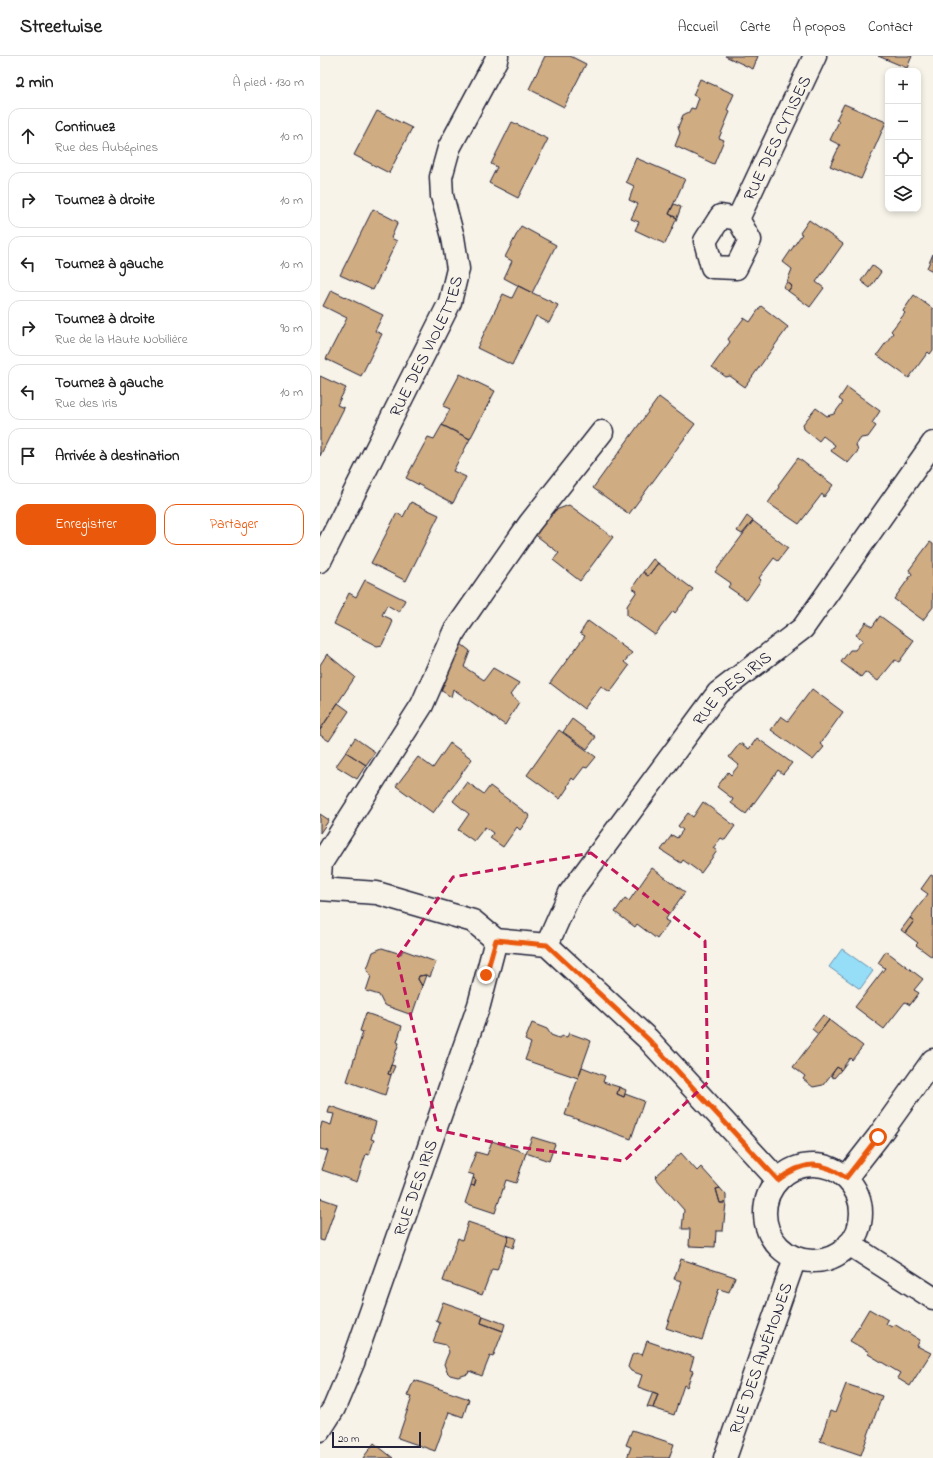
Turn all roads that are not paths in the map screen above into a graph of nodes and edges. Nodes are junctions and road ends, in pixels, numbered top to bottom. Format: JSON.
{"nodes":[{"id":1,"x":497,"y":56,"type":"edge"},
{"id":2,"x":815,"y":56,"type":"edge"},
{"id":3,"x":738,"y":219,"type":"dead end"},
{"id":4,"x":602,"y":432,"type":"dead end"},
{"id":5,"x":933,"y":443,"type":"edge"},
{"id":6,"x":320,"y":561,"type":"edge"},
{"id":7,"x":320,"y":876,"type":"edge"},
{"id":8,"x":320,"y":889,"type":"edge"},
{"id":9,"x":496,"y":940,"type":"junction"},
{"id":10,"x":547,"y":945,"type":"junction"},
{"id":11,"x":933,"y":1060,"type":"edge"},
{"id":12,"x":846,"y":1178,"type":"junction"},
{"id":13,"x":778,"y":1180,"type":"junction"},
{"id":14,"x":849,"y":1244,"type":"junction"},
{"id":15,"x":795,"y":1258,"type":"junction"},
{"id":16,"x":933,"y":1298,"type":"edge"},
{"id":17,"x":320,"y":1430,"type":"edge"},
{"id":18,"x":725,"y":1458,"type":"edge"}],
"edges":[{"from":1,"to":6,"type":"street","name":"RUE DES VIOLETTES"},
{"from":2,"to":3,"type":"street","name":"RUE DES CYTISES"},
{"from":4,"to":7,"type":"street"},
{"from":5,"to":10,"type":"street","name":"RUE DES IRIS"},
{"from":8,"to":9,"type":"street"},
{"from":9,"to":10,"type":"street"},
{"from":9,"to":17,"type":"street","name":"RUE DES IRIS"},
{"from":10,"to":13,"type":"street"},
{"from":11,"to":12,"type":"street"},
{"from":12,"to":13,"type":"street"},
{"from":12,"to":14,"type":"street"},
{"from":13,"to":15,"type":"street"},
{"from":14,"to":15,"type":"street"},
{"from":14,"to":16,"type":"street"},
{"from":15,"to":18,"type":"street","name":"RUE DES ANÉMONES"}]}
